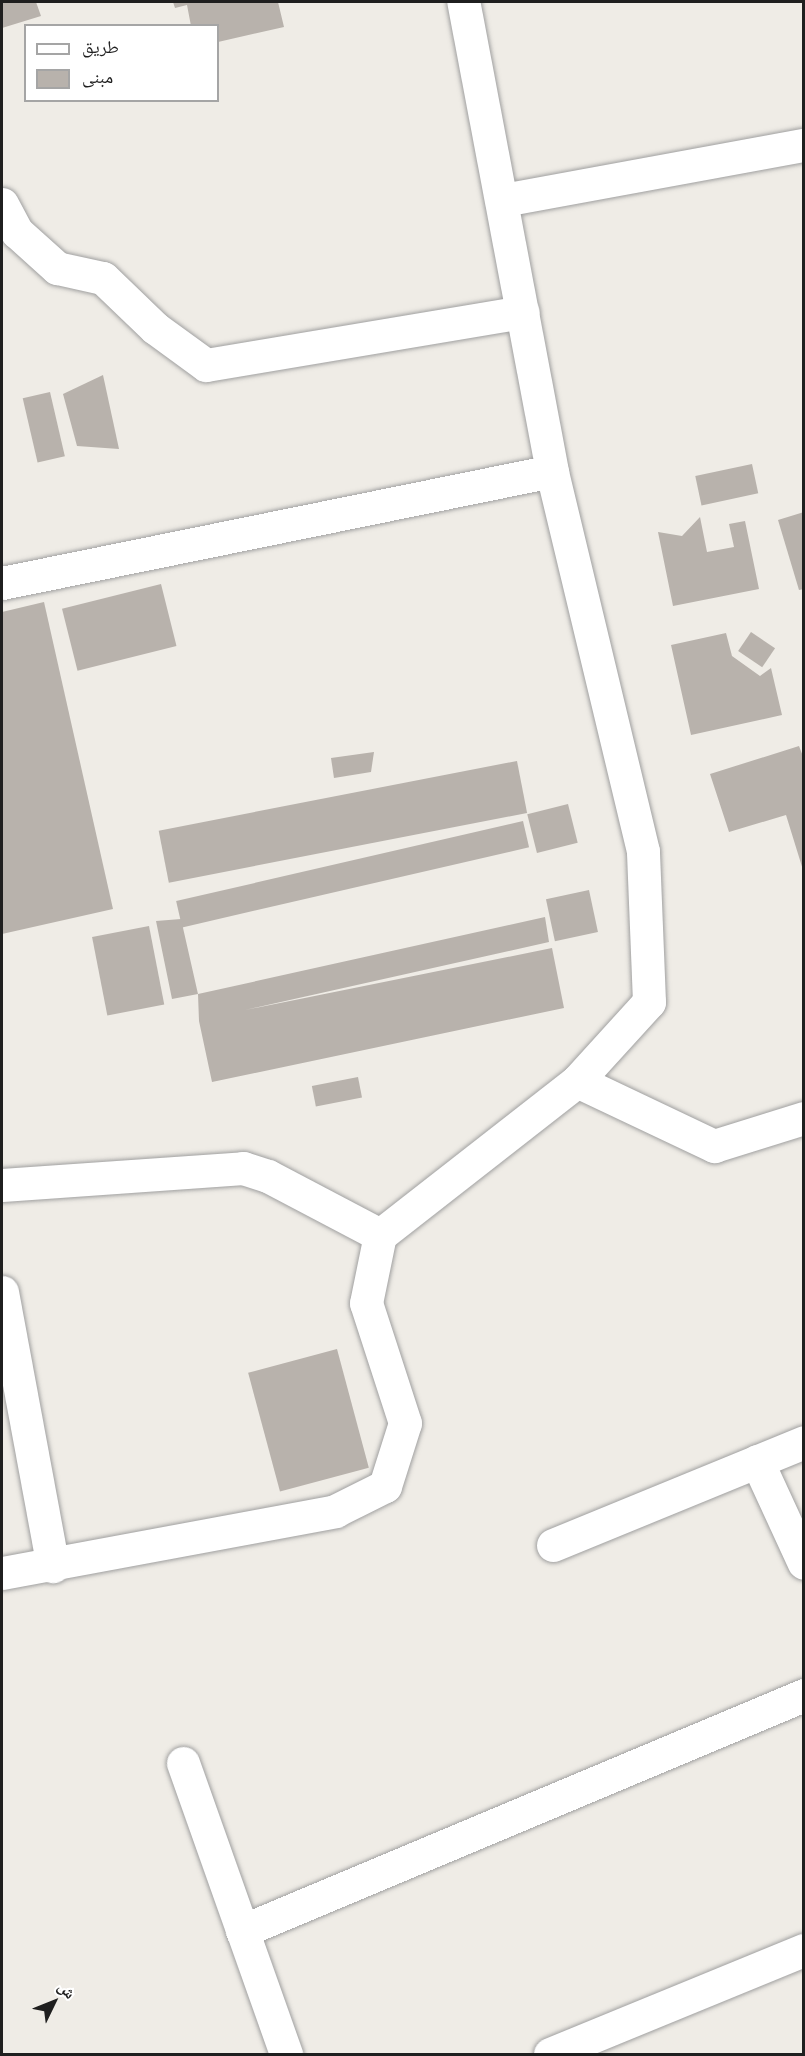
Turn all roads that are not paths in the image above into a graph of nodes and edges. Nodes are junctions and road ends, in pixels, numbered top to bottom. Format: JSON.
{"nodes":[{"id":1,"x":463,"y":2,"type":"edge"},
{"id":2,"x":804,"y":145,"type":"edge"},
{"id":3,"x":503,"y":200,"type":"junction"},
{"id":4,"x":2,"y":204,"type":"edge"},
{"id":5,"x":524,"y":312,"type":"junction"},
{"id":6,"x":552,"y":471,"type":"junction"},
{"id":7,"x":2,"y":583,"type":"edge"},
{"id":8,"x":577,"y":1081,"type":"junction"},
{"id":9,"x":804,"y":1118,"type":"edge"},
{"id":10,"x":2,"y":1185,"type":"edge"},
{"id":11,"x":381,"y":1235,"type":"junction"},
{"id":12,"x":2,"y":1292,"type":"edge"},
{"id":13,"x":804,"y":1442,"type":"edge"},
{"id":14,"x":757,"y":1461,"type":"junction"},
{"id":15,"x":553,"y":1545,"type":"dead end"},
{"id":16,"x":804,"y":1563,"type":"edge"},
{"id":17,"x":53,"y":1566,"type":"junction"},
{"id":18,"x":2,"y":1573,"type":"edge"},
{"id":19,"x":804,"y":1695,"type":"edge"},
{"id":20,"x":183,"y":1763,"type":"dead end"},
{"id":21,"x":242,"y":1931,"type":"junction"},
{"id":22,"x":804,"y":1950,"type":"edge"},
{"id":23,"x":286,"y":2055,"type":"edge"},
{"id":24,"x":550,"y":2055,"type":"edge"}],
"edges":[{"from":1,"to":3,"type":"street"},
{"from":2,"to":3,"type":"street"},
{"from":3,"to":5,"type":"street"},
{"from":4,"to":5,"type":"street"},
{"from":5,"to":6,"type":"street"},
{"from":6,"to":7,"type":"street"},
{"from":6,"to":8,"type":"street"},
{"from":8,"to":9,"type":"street"},
{"from":8,"to":11,"type":"street"},
{"from":10,"to":11,"type":"street"},
{"from":11,"to":17,"type":"street"},
{"from":12,"to":17,"type":"street"},
{"from":13,"to":14,"type":"street"},
{"from":14,"to":15,"type":"street"},
{"from":14,"to":16,"type":"street"},
{"from":17,"to":18,"type":"street"},
{"from":19,"to":21,"type":"street"},
{"from":20,"to":21,"type":"street"},
{"from":21,"to":23,"type":"street"},
{"from":22,"to":24,"type":"street"}]}
